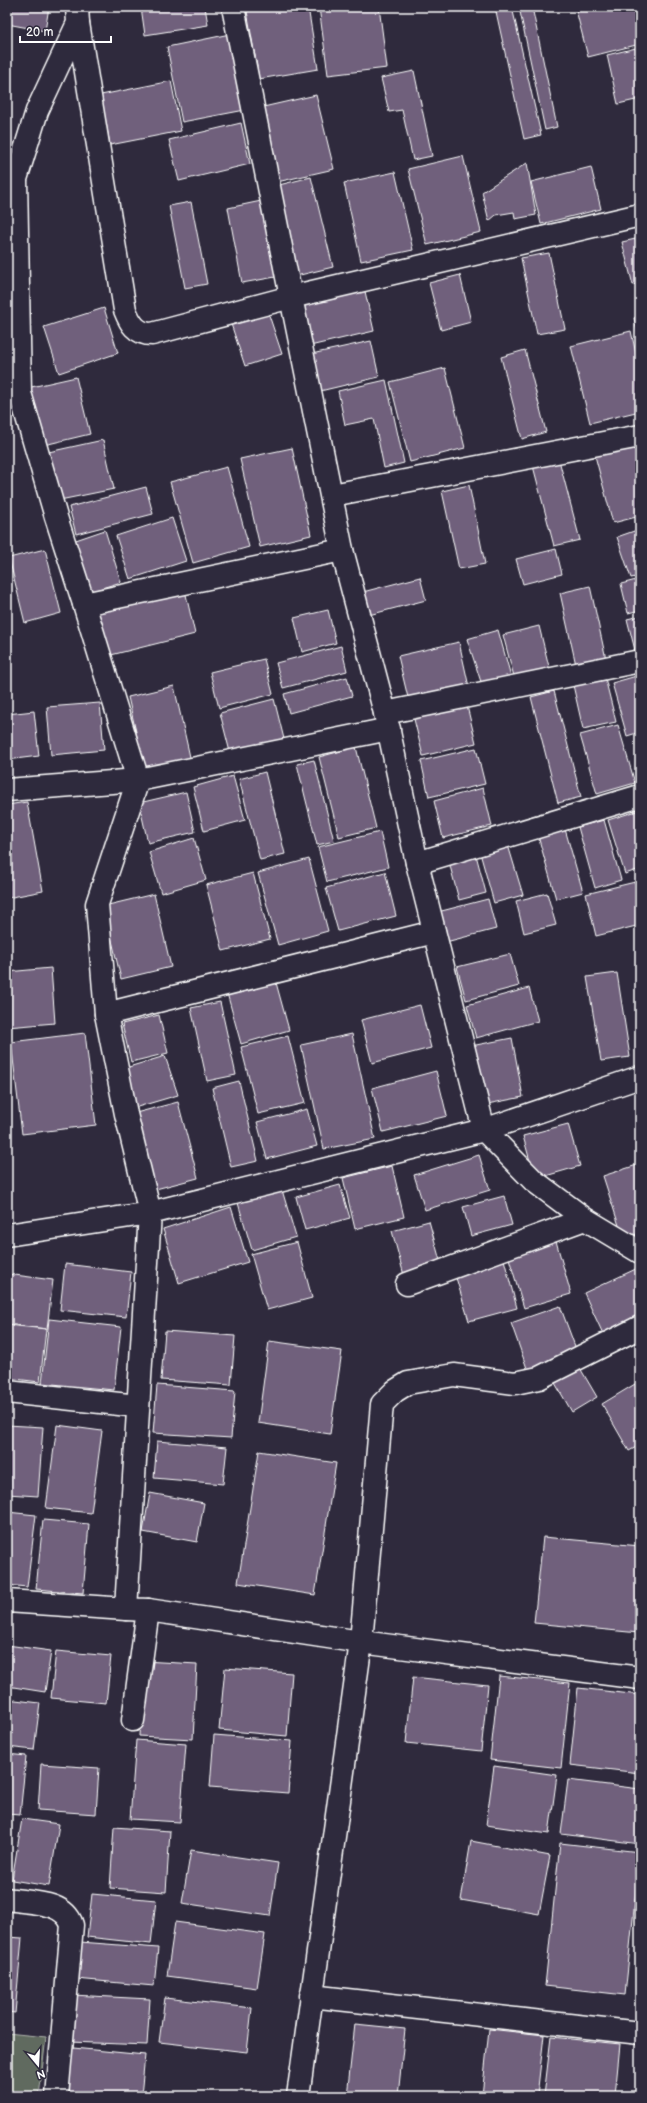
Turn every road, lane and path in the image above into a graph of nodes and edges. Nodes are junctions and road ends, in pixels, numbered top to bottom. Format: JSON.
{"nodes":[{"id":1,"x":233,"y":7,"type":"edge"},
{"id":2,"x":78,"y":15,"type":"edge"},
{"id":3,"x":640,"y":215,"type":"edge"},
{"id":4,"x":291,"y":297,"type":"junction"},
{"id":5,"x":640,"y":436,"type":"edge"},
{"id":6,"x":332,"y":495,"type":"junction"},
{"id":7,"x":342,"y":550,"type":"junction"},
{"id":8,"x":84,"y":604,"type":"junction"},
{"id":9,"x":640,"y":661,"type":"edge"},
{"id":10,"x":387,"y":721,"type":"junction"},
{"id":11,"x":138,"y":780,"type":"junction"},
{"id":12,"x":7,"y":790,"type":"edge"},
{"id":13,"x":640,"y":796,"type":"edge"},
{"id":14,"x":417,"y":863,"type":"junction"},
{"id":15,"x":434,"y":932,"type":"junction"},
{"id":16,"x":106,"y":1014,"type":"junction"},
{"id":17,"x":640,"y":1077,"type":"edge"},
{"id":18,"x":484,"y":1130,"type":"junction"},
{"id":19,"x":150,"y":1213,"type":"junction"},
{"id":20,"x":585,"y":1219,"type":"junction"},
{"id":21,"x":7,"y":1236,"type":"edge"},
{"id":22,"x":640,"y":1251,"type":"edge"},
{"id":23,"x":407,"y":1284,"type":"dead end"},
{"id":24,"x":640,"y":1327,"type":"edge"},
{"id":25,"x":7,"y":1392,"type":"edge"},
{"id":26,"x":138,"y":1406,"type":"junction"},
{"id":27,"x":7,"y":1601,"type":"edge"},
{"id":28,"x":126,"y":1609,"type":"junction"},
{"id":29,"x":148,"y":1610,"type":"junction"},
{"id":30,"x":361,"y":1642,"type":"junction"},
{"id":31,"x":640,"y":1678,"type":"edge"},
{"id":32,"x":133,"y":1720,"type":"dead end"},
{"id":33,"x":7,"y":1899,"type":"edge"},
{"id":34,"x":311,"y":1996,"type":"junction"},
{"id":35,"x":640,"y":2033,"type":"edge"},
{"id":36,"x":57,"y":2096,"type":"edge"},
{"id":37,"x":298,"y":2096,"type":"edge"}],
"edges":[{"from":1,"to":4,"type":"street"},
{"from":2,"to":4,"type":"street"},
{"from":2,"to":8,"type":"street"},
{"from":3,"to":4,"type":"street"},
{"from":4,"to":6,"type":"street"},
{"from":5,"to":6,"type":"street"},
{"from":6,"to":7,"type":"street"},
{"from":7,"to":8,"type":"street"},
{"from":7,"to":10,"type":"street"},
{"from":8,"to":11,"type":"street"},
{"from":9,"to":10,"type":"street"},
{"from":10,"to":11,"type":"street"},
{"from":10,"to":14,"type":"street"},
{"from":11,"to":12,"type":"street"},
{"from":11,"to":16,"type":"street"},
{"from":13,"to":14,"type":"street"},
{"from":14,"to":15,"type":"street"},
{"from":15,"to":16,"type":"street"},
{"from":15,"to":18,"type":"street"},
{"from":16,"to":19,"type":"street"},
{"from":17,"to":18,"type":"street"},
{"from":18,"to":19,"type":"street"},
{"from":18,"to":20,"type":"street"},
{"from":19,"to":21,"type":"street"},
{"from":19,"to":26,"type":"street"},
{"from":20,"to":22,"type":"street"},
{"from":20,"to":23,"type":"street"},
{"from":24,"to":30,"type":"street"},
{"from":25,"to":26,"type":"street"},
{"from":26,"to":28,"type":"street"},
{"from":27,"to":28,"type":"street"},
{"from":28,"to":29,"type":"street"},
{"from":29,"to":30,"type":"street"},
{"from":29,"to":32,"type":"street"},
{"from":30,"to":31,"type":"street"},
{"from":30,"to":34,"type":"street"},
{"from":33,"to":36,"type":"street"},
{"from":34,"to":35,"type":"street"},
{"from":34,"to":37,"type":"street"}]}
